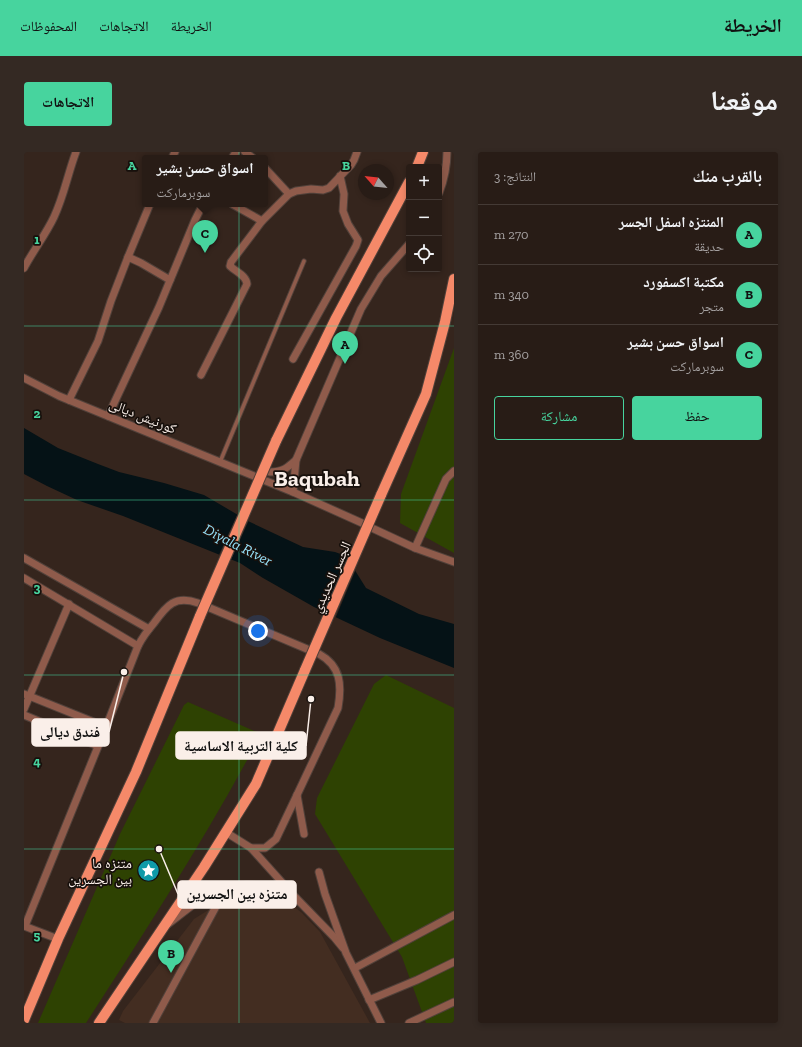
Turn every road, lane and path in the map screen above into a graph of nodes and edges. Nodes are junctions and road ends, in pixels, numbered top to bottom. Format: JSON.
{"nodes":[{"id":1,"x":76,"y":152,"type":"edge"},
{"id":2,"x":357,"y":152,"type":"edge"},
{"id":3,"x":423,"y":152,"type":"edge"},
{"id":4,"x":447,"y":152,"type":"edge"},
{"id":5,"x":418,"y":164,"type":"edge"},
{"id":6,"x":268,"y":171,"type":"edge"},
{"id":7,"x":340,"y":176,"type":"junction"},
{"id":8,"x":442,"y":185,"type":"edge"},
{"id":9,"x":406,"y":188,"type":"edge"},
{"id":10,"x":288,"y":194,"type":"junction"},
{"id":11,"x":149,"y":207,"type":"edge"},
{"id":12,"x":202,"y":207,"type":"edge"},
{"id":13,"x":237,"y":207,"type":"edge"},
{"id":14,"x":262,"y":221,"type":"junction"},
{"id":15,"x":406,"y":247,"type":"edge"},
{"id":16,"x":128,"y":257,"type":"junction"},
{"id":17,"x":304,"y":261,"type":"dead end"},
{"id":18,"x":24,"y":268,"type":"edge"},
{"id":19,"x":454,"y":279,"type":"edge"},
{"id":20,"x":170,"y":280,"type":"junction"},
{"id":21,"x":293,"y":359,"type":"dead end"},
{"id":22,"x":201,"y":375,"type":"dead end"},
{"id":23,"x":24,"y":378,"type":"edge"},
{"id":24,"x":69,"y":400,"type":"junction"},
{"id":25,"x":108,"y":416,"type":"junction"},
{"id":26,"x":296,"y":460,"type":"junction"},
{"id":27,"x":220,"y":462,"type":"junction"},
{"id":28,"x":270,"y":472,"type":"dead end"},
{"id":29,"x":454,"y":472,"type":"edge"},
{"id":30,"x":255,"y":474,"type":"dead end"},
{"id":31,"x":266,"y":481,"type":"dead end"},
{"id":32,"x":293,"y":492,"type":"junction"},
{"id":33,"x":362,"y":523,"type":"dead end"},
{"id":34,"x":374,"y":529,"type":"dead end"},
{"id":35,"x":415,"y":548,"type":"junction"},
{"id":36,"x":24,"y":558,"type":"edge"},
{"id":37,"x":453,"y":559,"type":"edge"},
{"id":38,"x":24,"y":578,"type":"edge"},
{"id":39,"x":198,"y":603,"type":"dead end"},
{"id":40,"x":69,"y":604,"type":"junction"},
{"id":41,"x":210,"y":608,"type":"dead end"},
{"id":42,"x":149,"y":630,"type":"junction"},
{"id":43,"x":138,"y":646,"type":"junction"},
{"id":44,"x":307,"y":649,"type":"dead end"},
{"id":45,"x":319,"y":654,"type":"dead end"},
{"id":46,"x":27,"y":695,"type":"edge"},
{"id":47,"x":24,"y":710,"type":"edge"},
{"id":48,"x":24,"y":715,"type":"edge"},
{"id":49,"x":106,"y":727,"type":"junction"},
{"id":50,"x":98,"y":746,"type":"junction"},
{"id":51,"x":297,"y":795,"type":"junction"},
{"id":52,"x":227,"y":833,"type":"junction"},
{"id":53,"x":304,"y":834,"type":"dead end"},
{"id":54,"x":250,"y":848,"type":"junction"},
{"id":55,"x":319,"y":872,"type":"dead end"},
{"id":56,"x":226,"y":888,"type":"junction"},
{"id":57,"x":296,"y":898,"type":"junction"},
{"id":58,"x":454,"y":915,"type":"edge"},
{"id":59,"x":24,"y":926,"type":"edge"},
{"id":60,"x":164,"y":928,"type":"junction"},
{"id":61,"x":58,"y":939,"type":"junction"},
{"id":62,"x":346,"y":953,"type":"junction"},
{"id":63,"x":454,"y":962,"type":"edge"},
{"id":64,"x":354,"y":968,"type":"junction"},
{"id":65,"x":369,"y":1000,"type":"junction"},
{"id":66,"x":454,"y":1002,"type":"edge"},
{"id":67,"x":24,"y":1020,"type":"edge"},
{"id":68,"x":99,"y":1023,"type":"edge"},
{"id":69,"x":153,"y":1023,"type":"edge"},
{"id":70,"x":381,"y":1023,"type":"edge"},
{"id":71,"x":409,"y":1023,"type":"edge"}],
"edges":[{"from":1,"to":18,"type":"street"},
{"from":2,"to":7,"type":"street"},
{"from":3,"to":5,"type":"main road"},
{"from":4,"to":8,"type":"street"},
{"from":6,"to":10,"type":"street"},
{"from":7,"to":10,"type":"street"},
{"from":7,"to":21,"type":"street"},
{"from":9,"to":61,"type":"main road","bridge":true},
{"from":10,"to":14,"type":"street"},
{"from":11,"to":16,"type":"street"},
{"from":12,"to":20,"type":"street"},
{"from":13,"to":14,"type":"street"},
{"from":14,"to":22,"type":"street"},
{"from":15,"to":26,"type":"street"},
{"from":16,"to":20,"type":"street"},
{"from":16,"to":24,"type":"street"},
{"from":17,"to":27,"type":"lane"},
{"from":19,"to":52,"type":"main road","name":"الجسر الحديدي","bridge":true},
{"from":20,"to":25,"type":"street"},
{"from":23,"to":24,"type":"street","name":"كورنيش ديالى"},
{"from":24,"to":25,"type":"street","name":"كورنيش ديالى"},
{"from":25,"to":27,"type":"street","name":"كورنيش ديالى"},
{"from":26,"to":28,"type":"street"},
{"from":26,"to":32,"type":"street"},
{"from":27,"to":30,"type":"street","name":"كورنيش ديالى"},
{"from":29,"to":35,"type":"street"},
{"from":31,"to":32,"type":"street"},
{"from":32,"to":33,"type":"street"},
{"from":34,"to":35,"type":"street"},
{"from":35,"to":37,"type":"street"},
{"from":36,"to":42,"type":"street"},
{"from":38,"to":40,"type":"street"},
{"from":39,"to":42,"type":"street"},
{"from":40,"to":43,"type":"street"},
{"from":40,"to":46,"type":"street"},
{"from":41,"to":44,"type":"street"},
{"from":42,"to":43,"type":"street"},
{"from":43,"to":49,"type":"street"},
{"from":45,"to":51,"type":"street"},
{"from":46,"to":47,"type":"street"},
{"from":46,"to":49,"type":"street"},
{"from":48,"to":50,"type":"street"},
{"from":49,"to":50,"type":"street"},
{"from":50,"to":59,"type":"street"},
{"from":51,"to":53,"type":"street"},
{"from":51,"to":54,"type":"street"},
{"from":52,"to":54,"type":"street"},
{"from":52,"to":60,"type":"main road","name":"الجسر الحديدي"},
{"from":54,"to":57,"type":"street"},
{"from":55,"to":62,"type":"street"},
{"from":56,"to":57,"type":"street"},
{"from":56,"to":60,"type":"street"},
{"from":56,"to":69,"type":"street"},
{"from":57,"to":62,"type":"street"},
{"from":58,"to":64,"type":"street"},
{"from":59,"to":61,"type":"street"},
{"from":60,"to":68,"type":"main road","name":"الجسر الحديدي"},
{"from":61,"to":67,"type":"main road"},
{"from":62,"to":64,"type":"street"},
{"from":63,"to":65,"type":"street"},
{"from":64,"to":65,"type":"street"},
{"from":65,"to":70,"type":"street"},
{"from":66,"to":71,"type":"street"}]}
